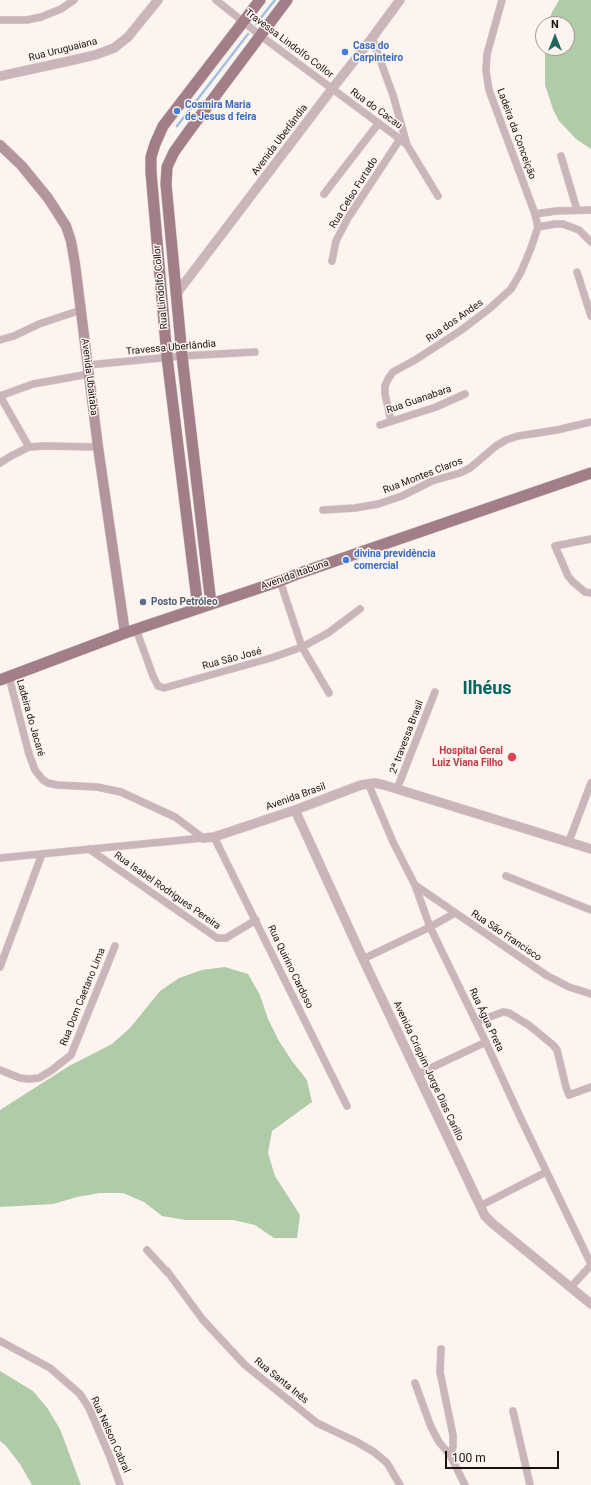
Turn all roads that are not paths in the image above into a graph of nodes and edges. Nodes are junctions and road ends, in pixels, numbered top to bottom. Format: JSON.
{"nodes":[{"id":1,"x":74,"y":0,"type":"edge"},
{"id":2,"x":158,"y":0,"type":"edge"},
{"id":3,"x":216,"y":0,"type":"edge"},
{"id":4,"x":260,"y":0,"type":"edge"},
{"id":5,"x":287,"y":0,"type":"edge"},
{"id":6,"x":400,"y":0,"type":"edge"},
{"id":7,"x":502,"y":0,"type":"edge"},
{"id":8,"x":0,"y":20,"type":"edge"},
{"id":9,"x":242,"y":21,"type":"junction"},
{"id":10,"x":261,"y":36,"type":"junction"},
{"id":11,"x":372,"y":38,"type":"junction"},
{"id":12,"x":0,"y":76,"type":"edge"},
{"id":13,"x":332,"y":89,"type":"junction"},
{"id":14,"x":378,"y":124,"type":"junction"},
{"id":15,"x":400,"y":139,"type":"junction"},
{"id":16,"x":0,"y":145,"type":"edge"},
{"id":17,"x":407,"y":145,"type":"junction"},
{"id":18,"x":561,"y":156,"type":"dead end"},
{"id":19,"x":324,"y":194,"type":"dead end"},
{"id":20,"x":438,"y":196,"type":"dead end"},
{"id":21,"x":577,"y":210,"type":"junction"},
{"id":22,"x":591,"y":210,"type":"edge"},
{"id":23,"x":535,"y":214,"type":"junction"},
{"id":24,"x":538,"y":227,"type":"junction"},
{"id":25,"x":591,"y":242,"type":"edge"},
{"id":26,"x":332,"y":261,"type":"dead end"},
{"id":27,"x":577,"y":272,"type":"dead end"},
{"id":28,"x":177,"y":293,"type":"junction"},
{"id":29,"x":81,"y":310,"type":"junction"},
{"id":30,"x":591,"y":316,"type":"edge"},
{"id":31,"x":0,"y":340,"type":"edge"},
{"id":32,"x":256,"y":352,"type":"dead end"},
{"id":33,"x":182,"y":356,"type":"junction"},
{"id":34,"x":167,"y":357,"type":"junction"},
{"id":35,"x":89,"y":370,"type":"junction"},
{"id":36,"x":465,"y":394,"type":"dead end"},
{"id":37,"x":0,"y":396,"type":"edge"},
{"id":38,"x":391,"y":421,"type":"junction"},
{"id":39,"x":591,"y":422,"type":"edge"},
{"id":40,"x":380,"y":425,"type":"dead end"},
{"id":41,"x":29,"y":447,"type":"junction"},
{"id":42,"x":98,"y":447,"type":"junction"},
{"id":43,"x":0,"y":463,"type":"edge"},
{"id":44,"x":591,"y":473,"type":"edge"},
{"id":45,"x":323,"y":510,"type":"dead end"},
{"id":46,"x":591,"y":539,"type":"edge"},
{"id":47,"x":280,"y":582,"type":"junction"},
{"id":48,"x":591,"y":593,"type":"edge"},
{"id":49,"x":211,"y":604,"type":"junction"},
{"id":50,"x":198,"y":608,"type":"junction"},
{"id":51,"x":360,"y":609,"type":"dead end"},
{"id":52,"x":136,"y":629,"type":"junction"},
{"id":53,"x":125,"y":632,"type":"junction"},
{"id":54,"x":302,"y":647,"type":"junction"},
{"id":55,"x":4,"y":679,"type":"edge"},
{"id":56,"x":435,"y":692,"type":"dead end"},
{"id":57,"x":328,"y":693,"type":"dead end"},
{"id":58,"x":368,"y":783,"type":"junction"},
{"id":59,"x":591,"y":783,"type":"edge"},
{"id":60,"x":397,"y":789,"type":"junction"},
{"id":61,"x":295,"y":810,"type":"junction"},
{"id":62,"x":214,"y":837,"type":"junction"},
{"id":63,"x":202,"y":838,"type":"junction"},
{"id":64,"x":569,"y":842,"type":"junction"},
{"id":65,"x":89,"y":849,"type":"junction"},
{"id":66,"x":591,"y":849,"type":"edge"},
{"id":67,"x":42,"y":854,"type":"junction"},
{"id":68,"x":0,"y":858,"type":"edge"},
{"id":69,"x":506,"y":876,"type":"dead end"},
{"id":70,"x":415,"y":885,"type":"junction"},
{"id":71,"x":591,"y":910,"type":"edge"},
{"id":72,"x":455,"y":912,"type":"junction"},
{"id":73,"x":256,"y":920,"type":"junction"},
{"id":74,"x":430,"y":927,"type":"junction"},
{"id":75,"x":115,"y":946,"type":"dead end"},
{"id":76,"x":363,"y":959,"type":"junction"},
{"id":77,"x":0,"y":967,"type":"edge"},
{"id":78,"x":591,"y":994,"type":"edge"},
{"id":79,"x":476,"y":1022,"type":"junction"},
{"id":80,"x":486,"y":1042,"type":"junction"},
{"id":81,"x":0,"y":1070,"type":"edge"},
{"id":82,"x":418,"y":1074,"type":"junction"},
{"id":83,"x":591,"y":1088,"type":"edge"},
{"id":84,"x":346,"y":1106,"type":"dead end"},
{"id":85,"x":546,"y":1172,"type":"junction"},
{"id":86,"x":480,"y":1206,"type":"junction"},
{"id":87,"x":147,"y":1250,"type":"dead end"},
{"id":88,"x":591,"y":1265,"type":"edge"},
{"id":89,"x":570,"y":1288,"type":"junction"},
{"id":90,"x":591,"y":1304,"type":"edge"},
{"id":91,"x":0,"y":1341,"type":"edge"},
{"id":92,"x":441,"y":1349,"type":"dead end"},
{"id":93,"x":415,"y":1383,"type":"dead end"},
{"id":94,"x":513,"y":1411,"type":"dead end"},
{"id":95,"x":450,"y":1455,"type":"junction"},
{"id":96,"x":120,"y":1485,"type":"edge"},
{"id":97,"x":400,"y":1485,"type":"edge"},
{"id":98,"x":465,"y":1485,"type":"edge"},
{"id":99,"x":530,"y":1485,"type":"edge"}],
"edges":[{"from":1,"to":8,"type":"street"},
{"from":2,"to":12,"type":"street","name":"Rua Uruguaiana"},
{"from":3,"to":9,"type":"street","name":"Travessa Lindolfo Collor"},
{"from":4,"to":9,"type":"main road","name":"Rua Lindolfo Collor"},
{"from":5,"to":10,"type":"main road","name":"Rua Lindolfo Collor"},
{"from":6,"to":11,"type":"street","name":"Avenida Uberlândia"},
{"from":7,"to":23,"type":"street","name":"Ladeira da Conceição"},
{"from":9,"to":10,"type":"street","name":"Travessa Lindolfo Collor"},
{"from":9,"to":34,"type":"main road","name":"Rua Lindolfo Collor"},
{"from":10,"to":13,"type":"street","name":"Travessa Lindolfo Collor"},
{"from":10,"to":28,"type":"main road","name":"Rua Lindolfo Collor"},
{"from":11,"to":13,"type":"street","name":"Avenida Uberlândia"},
{"from":11,"to":17,"type":"street","name":"Rua do Cacau"},
{"from":13,"to":14,"type":"street","name":"Rua do Cacau"},
{"from":13,"to":28,"type":"street","name":"Avenida Uberlândia"},
{"from":14,"to":15,"type":"street","name":"Rua do Cacau"},
{"from":14,"to":19,"type":"street"},
{"from":15,"to":17,"type":"street","name":"Rua do Cacau"},
{"from":15,"to":26,"type":"street","name":"Rua Celso Furtado"},
{"from":16,"to":29,"type":"main road","name":"Avenida Ubaitaba"},
{"from":17,"to":20,"type":"street","name":"Rua do Cacau"},
{"from":18,"to":21,"type":"street"},
{"from":21,"to":22,"type":"street"},
{"from":21,"to":23,"type":"street"},
{"from":23,"to":24,"type":"street","name":"Ladeira da Conceição"},
{"from":24,"to":25,"type":"street"},
{"from":24,"to":38,"type":"street","name":"Rua dos Andes"},
{"from":27,"to":30,"type":"street"},
{"from":28,"to":33,"type":"main road","name":"Rua Lindolfo Collor"},
{"from":29,"to":31,"type":"street"},
{"from":29,"to":35,"type":"main road","name":"Avenida Ubaitaba"},
{"from":32,"to":33,"type":"street","name":"Travessa Uberlândia"},
{"from":33,"to":34,"type":"street","name":"Travessa Uberlândia"},
{"from":33,"to":49,"type":"main road","name":"Rua Lindolfo Collor"},
{"from":34,"to":35,"type":"street","name":"Travessa Uberlândia"},
{"from":34,"to":50,"type":"main road","name":"Rua Lindolfo Collor"},
{"from":35,"to":37,"type":"street","name":"Travessa Uberlândia"},
{"from":35,"to":42,"type":"main road","name":"Avenida Ubaitaba"},
{"from":36,"to":38,"type":"street","name":"Rua Guanabara"},
{"from":37,"to":41,"type":"street"},
{"from":38,"to":40,"type":"street","name":"Rua Guanabara"},
{"from":39,"to":45,"type":"street","name":"Rua Montes Claros"},
{"from":41,"to":42,"type":"street"},
{"from":41,"to":43,"type":"street"},
{"from":42,"to":53,"type":"main road","name":"Avenida Ubaitaba"},
{"from":44,"to":47,"type":"main road","name":"Avenida Itabuna"},
{"from":46,"to":48,"type":"street"},
{"from":47,"to":49,"type":"main road","name":"Avenida Itabuna"},
{"from":47,"to":54,"type":"street"},
{"from":49,"to":50,"type":"main road","name":"Avenida Itabuna"},
{"from":50,"to":52,"type":"main road","name":"Avenida Itabuna"},
{"from":51,"to":54,"type":"street","name":"Rua São José"},
{"from":52,"to":53,"type":"main road","name":"Avenida Itabuna"},
{"from":52,"to":54,"type":"street","name":"Rua São José"},
{"from":53,"to":55,"type":"main road","name":"Avenida Itabuna"},
{"from":54,"to":57,"type":"street"},
{"from":55,"to":63,"type":"street","name":"Ladeira do Jacaré"},
{"from":56,"to":60,"type":"street","name":"2ª travessa Brasil"},
{"from":58,"to":60,"type":"street","name":"Avenida Brasil"},
{"from":58,"to":61,"type":"street","name":"Avenida Brasil"},
{"from":58,"to":70,"type":"street","name":"Rua Água Preta"},
{"from":59,"to":64,"type":"street"},
{"from":60,"to":64,"type":"street","name":"Avenida Brasil"},
{"from":61,"to":62,"type":"street","name":"Avenida Brasil"},
{"from":61,"to":76,"type":"street","name":"Avenida Crispim Jorge Dias Carillo"},
{"from":62,"to":63,"type":"street","name":"Avenida Brasil"},
{"from":62,"to":73,"type":"street","name":"Rua Quirino Cardoso"},
{"from":63,"to":65,"type":"street","name":"Avenida Brasil"},
{"from":64,"to":66,"type":"street","name":"Avenida Brasil"},
{"from":65,"to":67,"type":"street","name":"Avenida Brasil"},
{"from":65,"to":73,"type":"street","name":"Rua Isabel Rodrigues Pereira"},
{"from":67,"to":68,"type":"street","name":"Avenida Brasil"},
{"from":67,"to":77,"type":"street"},
{"from":69,"to":71,"type":"street"},
{"from":70,"to":72,"type":"street","name":"Rua São Francisco"},
{"from":70,"to":74,"type":"street","name":"Rua Água Preta"},
{"from":72,"to":74,"type":"street"},
{"from":72,"to":78,"type":"street","name":"Rua São Francisco"},
{"from":73,"to":84,"type":"street","name":"Rua Quirino Cardoso"},
{"from":74,"to":76,"type":"street"},
{"from":74,"to":79,"type":"street","name":"Rua Água Preta"},
{"from":75,"to":81,"type":"street","name":"Rua Dom Caetano Lima"},
{"from":76,"to":82,"type":"street","name":"Avenida Crispim Jorge Dias Carillo"},
{"from":79,"to":80,"type":"street","name":"Rua Água Preta"},
{"from":79,"to":83,"type":"street"},
{"from":80,"to":82,"type":"street"},
{"from":80,"to":85,"type":"street","name":"Rua Água Preta"},
{"from":82,"to":86,"type":"street","name":"Avenida Crispim Jorge Dias Carillo"},
{"from":85,"to":86,"type":"street"},
{"from":85,"to":88,"type":"street","name":"Rua Água Preta"},
{"from":86,"to":89,"type":"street","name":"Avenida Crispim Jorge Dias Carillo"},
{"from":87,"to":97,"type":"street","name":"Rua Santa Inês"},
{"from":88,"to":89,"type":"street"},
{"from":89,"to":90,"type":"street","name":"Avenida Crispim Jorge Dias Carillo"},
{"from":91,"to":96,"type":"street","name":"Rua Nelson Cabral"},
{"from":92,"to":95,"type":"street"},
{"from":93,"to":95,"type":"street"},
{"from":94,"to":99,"type":"street"},
{"from":95,"to":98,"type":"street"}]}
